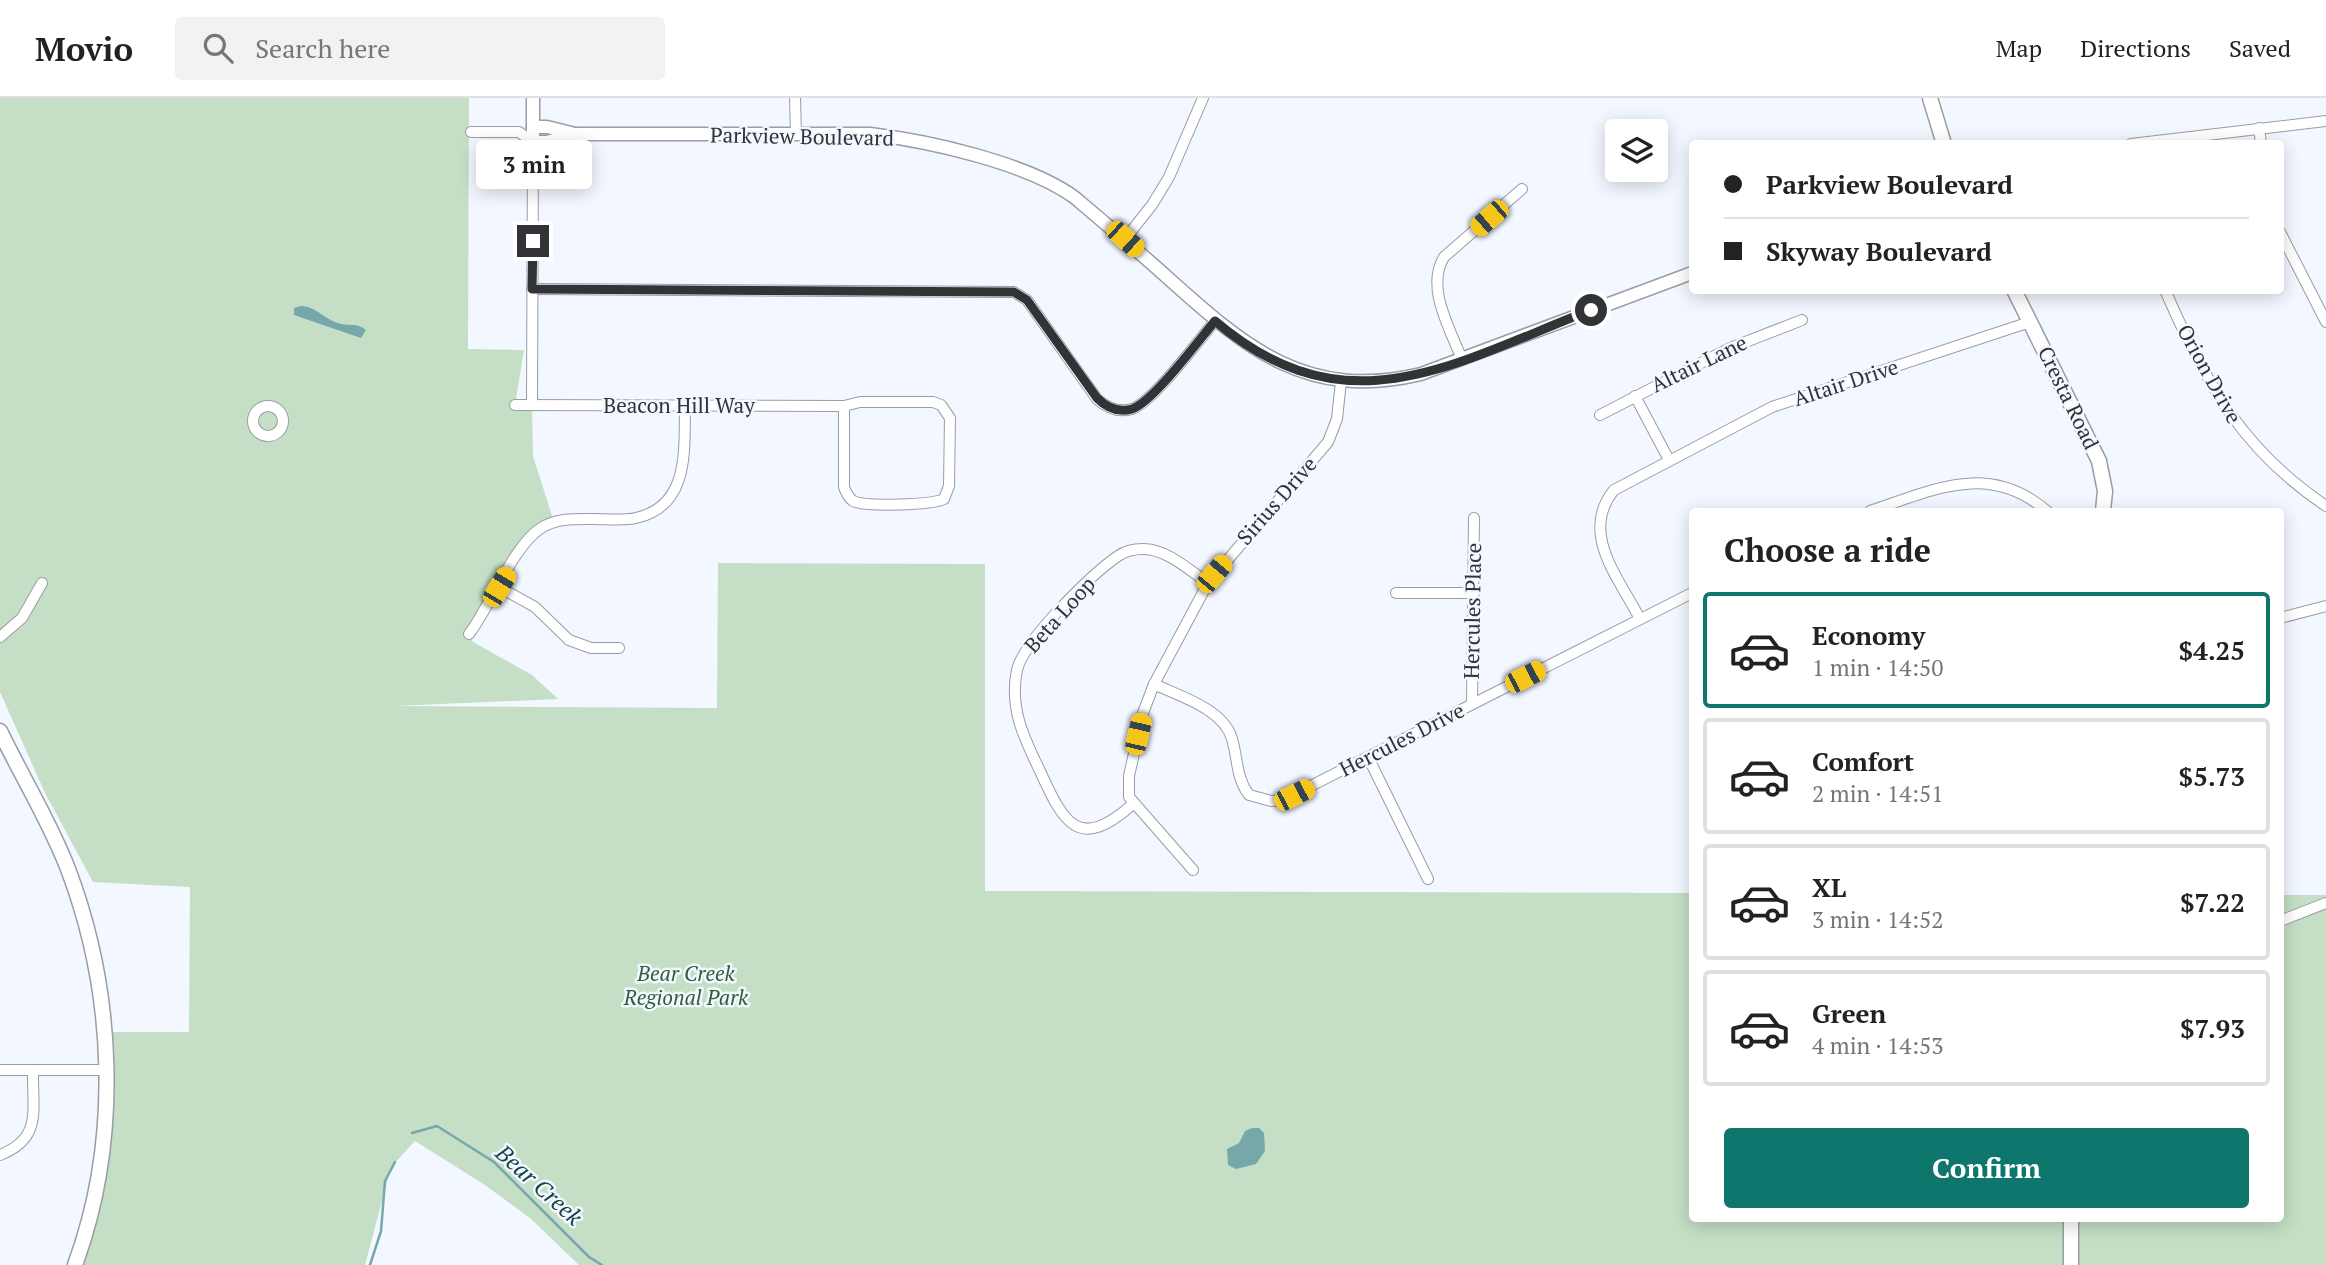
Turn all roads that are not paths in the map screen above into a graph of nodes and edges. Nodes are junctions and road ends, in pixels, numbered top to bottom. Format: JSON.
{"nodes":[{"id":1,"x":533,"y":98,"type":"edge"},
{"id":2,"x":795,"y":98,"type":"edge"},
{"id":3,"x":1191,"y":98,"type":"edge"},
{"id":4,"x":1930,"y":98,"type":"edge"},
{"id":5,"x":1202,"y":100,"type":"edge"},
{"id":6,"x":2326,"y":121,"type":"edge"},
{"id":7,"x":533,"y":127,"type":"junction"},
{"id":8,"x":2259,"y":128,"type":"junction"},
{"id":9,"x":471,"y":132,"type":"dead end"},
{"id":10,"x":575,"y":134,"type":"junction"},
{"id":11,"x":796,"y":134,"type":"junction"},
{"id":12,"x":1943,"y":140,"type":"edge"},
{"id":13,"x":2163,"y":140,"type":"edge"},
{"id":14,"x":2260,"y":140,"type":"edge"},
{"id":15,"x":533,"y":142,"type":"junction"},
{"id":16,"x":1522,"y":189,"type":"dead end"},
{"id":17,"x":1125,"y":239,"type":"junction"},
{"id":18,"x":2284,"y":240,"type":"edge"},
{"id":19,"x":1689,"y":274,"type":"edge"},
{"id":20,"x":532,"y":289,"type":"junction"},
{"id":21,"x":2016,"y":294,"type":"edge"},
{"id":22,"x":2167,"y":294,"type":"edge"},
{"id":23,"x":1802,"y":320,"type":"dead end"},
{"id":24,"x":1215,"y":321,"type":"junction"},
{"id":25,"x":2030,"y":322,"type":"junction"},
{"id":26,"x":2326,"y":322,"type":"edge"},
{"id":27,"x":1462,"y":360,"type":"junction"},
{"id":28,"x":1340,"y":381,"type":"junction"},
{"id":29,"x":1635,"y":396,"type":"junction"},
{"id":30,"x":515,"y":405,"type":"dead end"},
{"id":31,"x":532,"y":405,"type":"junction"},
{"id":32,"x":844,"y":406,"type":"junction"},
{"id":33,"x":685,"y":407,"type":"junction"},
{"id":34,"x":1600,"y":415,"type":"dead end"},
{"id":35,"x":1669,"y":460,"type":"junction"},
{"id":36,"x":2326,"y":506,"type":"edge"},
{"id":37,"x":1879,"y":508,"type":"edge"},
{"id":38,"x":2044,"y":508,"type":"edge"},
{"id":39,"x":2103,"y":508,"type":"edge"},
{"id":40,"x":1474,"y":518,"type":"dead end"},
{"id":41,"x":42,"y":583,"type":"dead end"},
{"id":42,"x":1208,"y":583,"type":"junction"},
{"id":43,"x":499,"y":587,"type":"junction"},
{"id":44,"x":1396,"y":593,"type":"dead end"},
{"id":45,"x":1474,"y":593,"type":"junction"},
{"id":46,"x":1689,"y":594,"type":"edge"},
{"id":47,"x":2326,"y":606,"type":"edge"},
{"id":48,"x":2284,"y":617,"type":"edge"},
{"id":49,"x":1640,"y":619,"type":"junction"},
{"id":50,"x":469,"y":634,"type":"dead end"},
{"id":51,"x":0,"y":638,"type":"edge"},
{"id":52,"x":619,"y":648,"type":"dead end"},
{"id":53,"x":1154,"y":684,"type":"junction"},
{"id":54,"x":1472,"y":704,"type":"junction"},
{"id":55,"x":0,"y":731,"type":"edge"},
{"id":56,"x":1368,"y":757,"type":"junction"},
{"id":57,"x":1133,"y":804,"type":"junction"},
{"id":58,"x":1193,"y":870,"type":"dead end"},
{"id":59,"x":1428,"y":879,"type":"dead end"},
{"id":60,"x":2326,"y":903,"type":"edge"},
{"id":61,"x":2284,"y":919,"type":"edge"},
{"id":62,"x":0,"y":1070,"type":"edge"},
{"id":63,"x":33,"y":1070,"type":"junction"},
{"id":64,"x":107,"y":1070,"type":"junction"},
{"id":65,"x":0,"y":1155,"type":"edge"},
{"id":66,"x":2071,"y":1222,"type":"edge"},
{"id":67,"x":75,"y":1265,"type":"edge"},
{"id":68,"x":2071,"y":1265,"type":"edge"}],
"edges":[{"from":1,"to":7,"type":"street"},
{"from":2,"to":11,"type":"street"},
{"from":3,"to":5,"type":"street"},
{"from":4,"to":12,"type":"main road"},
{"from":5,"to":17,"type":"street"},
{"from":6,"to":8,"type":"street"},
{"from":7,"to":10,"type":"street","name":"Parkview Boulevard"},
{"from":7,"to":15,"type":"street"},
{"from":8,"to":13,"type":"street"},
{"from":8,"to":14,"type":"street"},
{"from":9,"to":15,"type":"street","name":"Parkview Boulevard"},
{"from":10,"to":11,"type":"street","name":"Parkview Boulevard"},
{"from":10,"to":15,"type":"street","name":"Parkview Boulevard"},
{"from":11,"to":17,"type":"street","name":"Parkview Boulevard"},
{"from":15,"to":20,"type":"street"},
{"from":16,"to":27,"type":"street"},
{"from":17,"to":24,"type":"street","name":"Parkview Boulevard"},
{"from":18,"to":26,"type":"street"},
{"from":19,"to":27,"type":"street","name":"Parkview Boulevard"},
{"from":20,"to":24,"type":"street"},
{"from":20,"to":31,"type":"street"},
{"from":21,"to":25,"type":"main road","name":"Cresta Road"},
{"from":22,"to":36,"type":"street","name":"Orion Drive"},
{"from":23,"to":29,"type":"street","name":"Altair Lane"},
{"from":24,"to":28,"type":"street","name":"Parkview Boulevard"},
{"from":25,"to":35,"type":"street","name":"Altair Drive"},
{"from":25,"to":39,"type":"main road","name":"Cresta Road"},
{"from":27,"to":28,"type":"street","name":"Parkview Boulevard"},
{"from":28,"to":42,"type":"street","name":"Sirius Drive"},
{"from":29,"to":34,"type":"street","name":"Altair Lane"},
{"from":29,"to":35,"type":"street"},
{"from":30,"to":31,"type":"street","name":"Beacon Hill Way"},
{"from":31,"to":33,"type":"street","name":"Beacon Hill Way"},
{"from":32,"to":32,"type":"street","name":"Beacon Hill Way"},
{"from":32,"to":33,"type":"street","name":"Beacon Hill Way"},
{"from":33,"to":43,"type":"street"},
{"from":35,"to":49,"type":"street","name":"Altair Drive"},
{"from":37,"to":38,"type":"street"},
{"from":40,"to":45,"type":"street","name":"Hercules Place"},
{"from":41,"to":51,"type":"street"},
{"from":42,"to":53,"type":"street","name":"Sirius Drive"},
{"from":42,"to":57,"type":"street","name":"Beta Loop"},
{"from":43,"to":50,"type":"street"},
{"from":43,"to":52,"type":"street"},
{"from":44,"to":45,"type":"street"},
{"from":45,"to":54,"type":"street","name":"Hercules Place"},
{"from":46,"to":49,"type":"street","name":"Hercules Drive"},
{"from":47,"to":48,"type":"street"},
{"from":49,"to":54,"type":"street","name":"Hercules Drive"},
{"from":53,"to":56,"type":"street","name":"Hercules Drive"},
{"from":53,"to":57,"type":"street","name":"Sirius Drive"},
{"from":54,"to":56,"type":"street","name":"Hercules Drive"},
{"from":55,"to":64,"type":"main road"},
{"from":56,"to":59,"type":"street"},
{"from":57,"to":58,"type":"street"},
{"from":60,"to":61,"type":"street"},
{"from":62,"to":63,"type":"street"},
{"from":63,"to":64,"type":"street"},
{"from":63,"to":65,"type":"street"},
{"from":64,"to":67,"type":"main road"},
{"from":66,"to":68,"type":"main road"}]}
